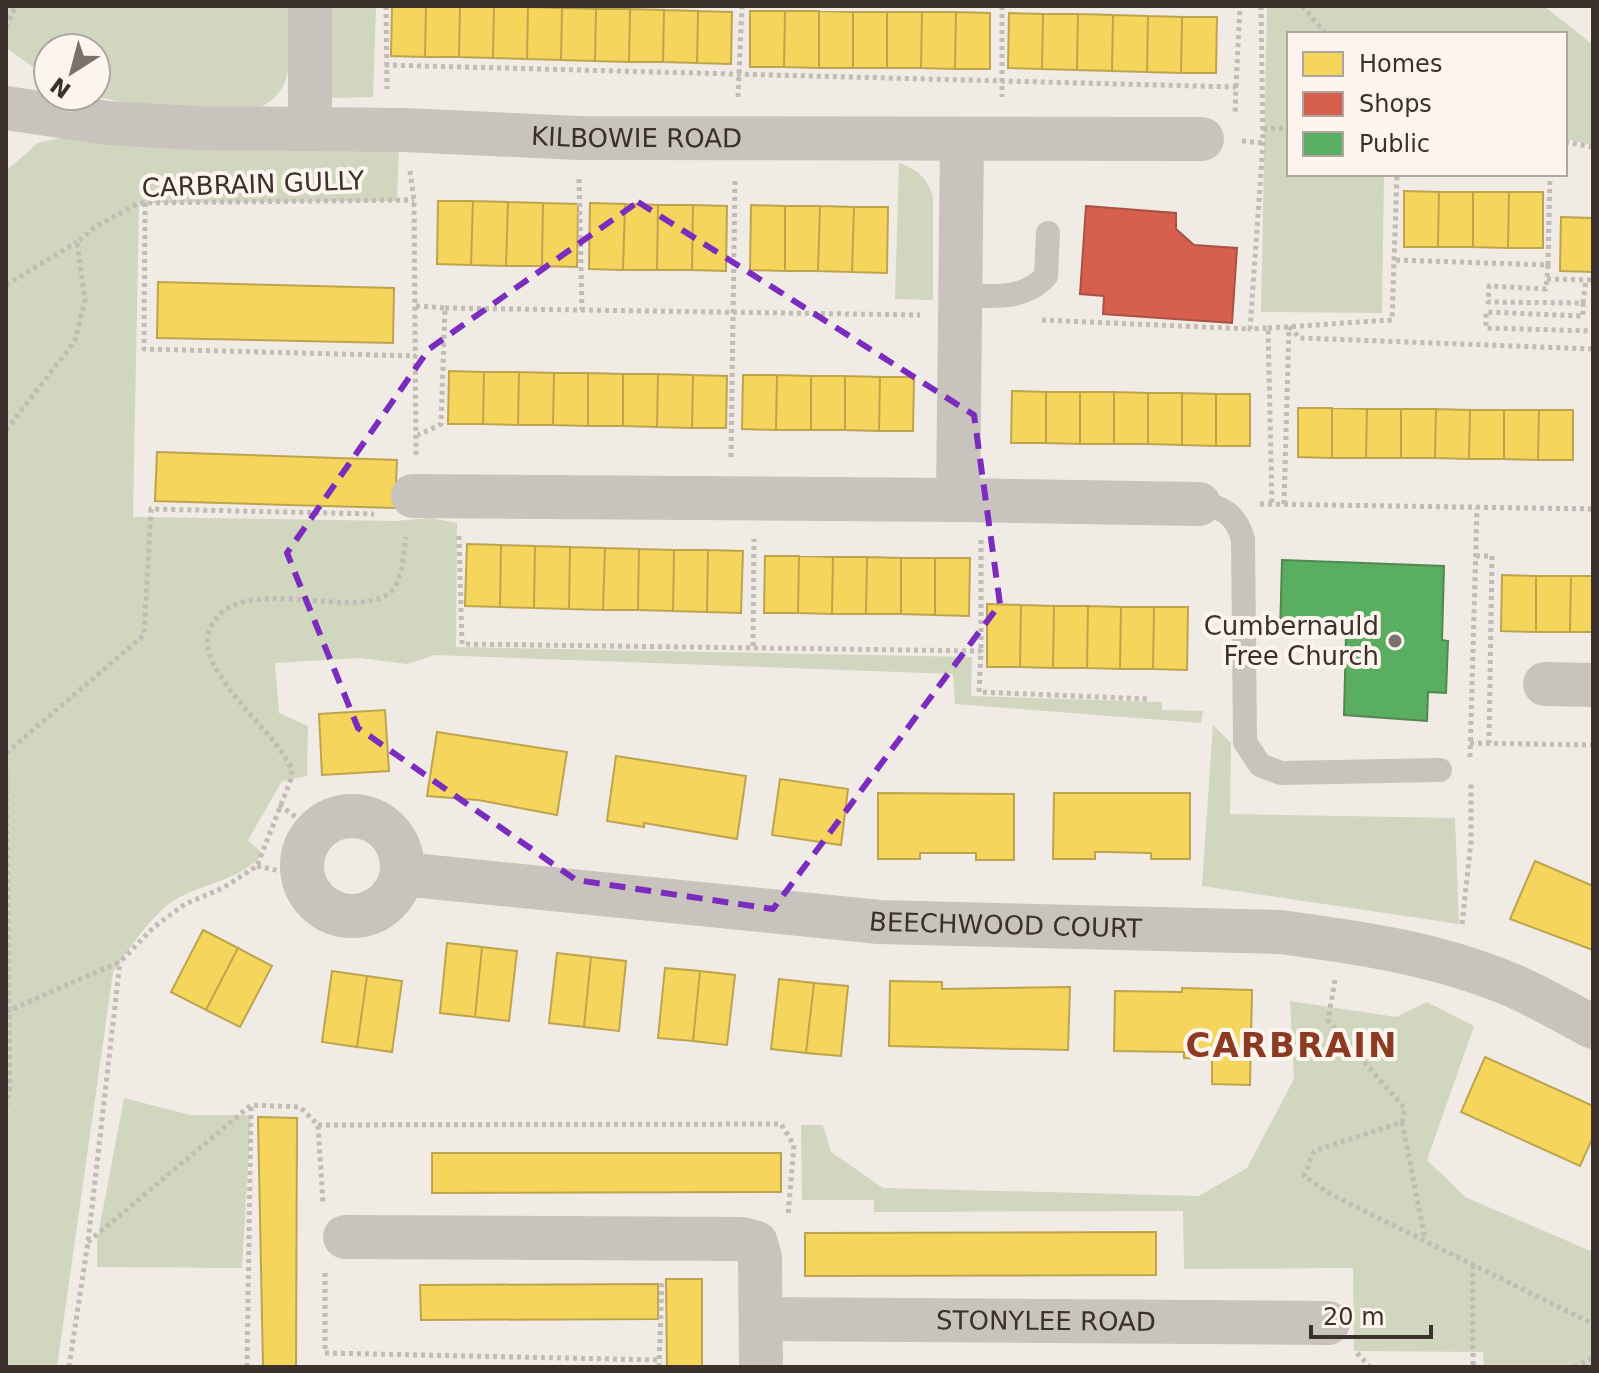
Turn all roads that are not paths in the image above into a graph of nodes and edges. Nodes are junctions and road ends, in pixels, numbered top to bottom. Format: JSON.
{"nodes":[{"id":1,"x":310,"y":6,"type":"edge"},
{"id":2,"x":6,"y":108,"type":"edge"},
{"id":3,"x":310,"y":129,"type":"junction"},
{"id":4,"x":1218,"y":133,"type":"road end"},
{"id":5,"x":982,"y":140,"type":"junction"},
{"id":6,"x":1048,"y":233,"type":"dead end"},
{"id":7,"x":960,"y":305,"type":"junction"},
{"id":8,"x":969,"y":500,"type":"junction"},
{"id":9,"x":400,"y":505,"type":"road end"},
{"id":10,"x":1214,"y":508,"type":"joint"},
{"id":11,"x":1545,"y":684,"type":"dead end"},
{"id":12,"x":1593,"y":685,"type":"edge"},
{"id":13,"x":1440,"y":770,"type":"dead end"},
{"id":14,"x":402,"y":874,"type":"junction"},
{"id":15,"x":1593,"y":1027,"type":"edge"},
{"id":16,"x":335,"y":1236,"type":"road end"},
{"id":17,"x":762,"y":1319,"type":"junction"},
{"id":18,"x":1328,"y":1323,"type":"dead end"},
{"id":19,"x":761,"y":1367,"type":"edge"}],
"edges":[{"from":1,"to":3,"type":"street"},
{"from":2,"to":3,"type":"street","name":"KILBOWIE ROAD"},
{"from":3,"to":5,"type":"street","name":"KILBOWIE ROAD"},
{"from":4,"to":5,"type":"street","name":"KILBOWIE ROAD"},
{"from":5,"to":7,"type":"street"},
{"from":6,"to":7,"type":"lane"},
{"from":7,"to":8,"type":"street"},
{"from":8,"to":9,"type":"street"},
{"from":8,"to":10,"type":"street"},
{"from":10,"to":13,"type":"lane"},
{"from":11,"to":12,"type":"street"},
{"from":14,"to":14,"type":"street"},
{"from":14,"to":15,"type":"street","name":"BEECHWOOD COURT"},
{"from":16,"to":17,"type":"street"},
{"from":17,"to":18,"type":"street","name":"STONYLEE ROAD"},
{"from":17,"to":19,"type":"street"}]}
